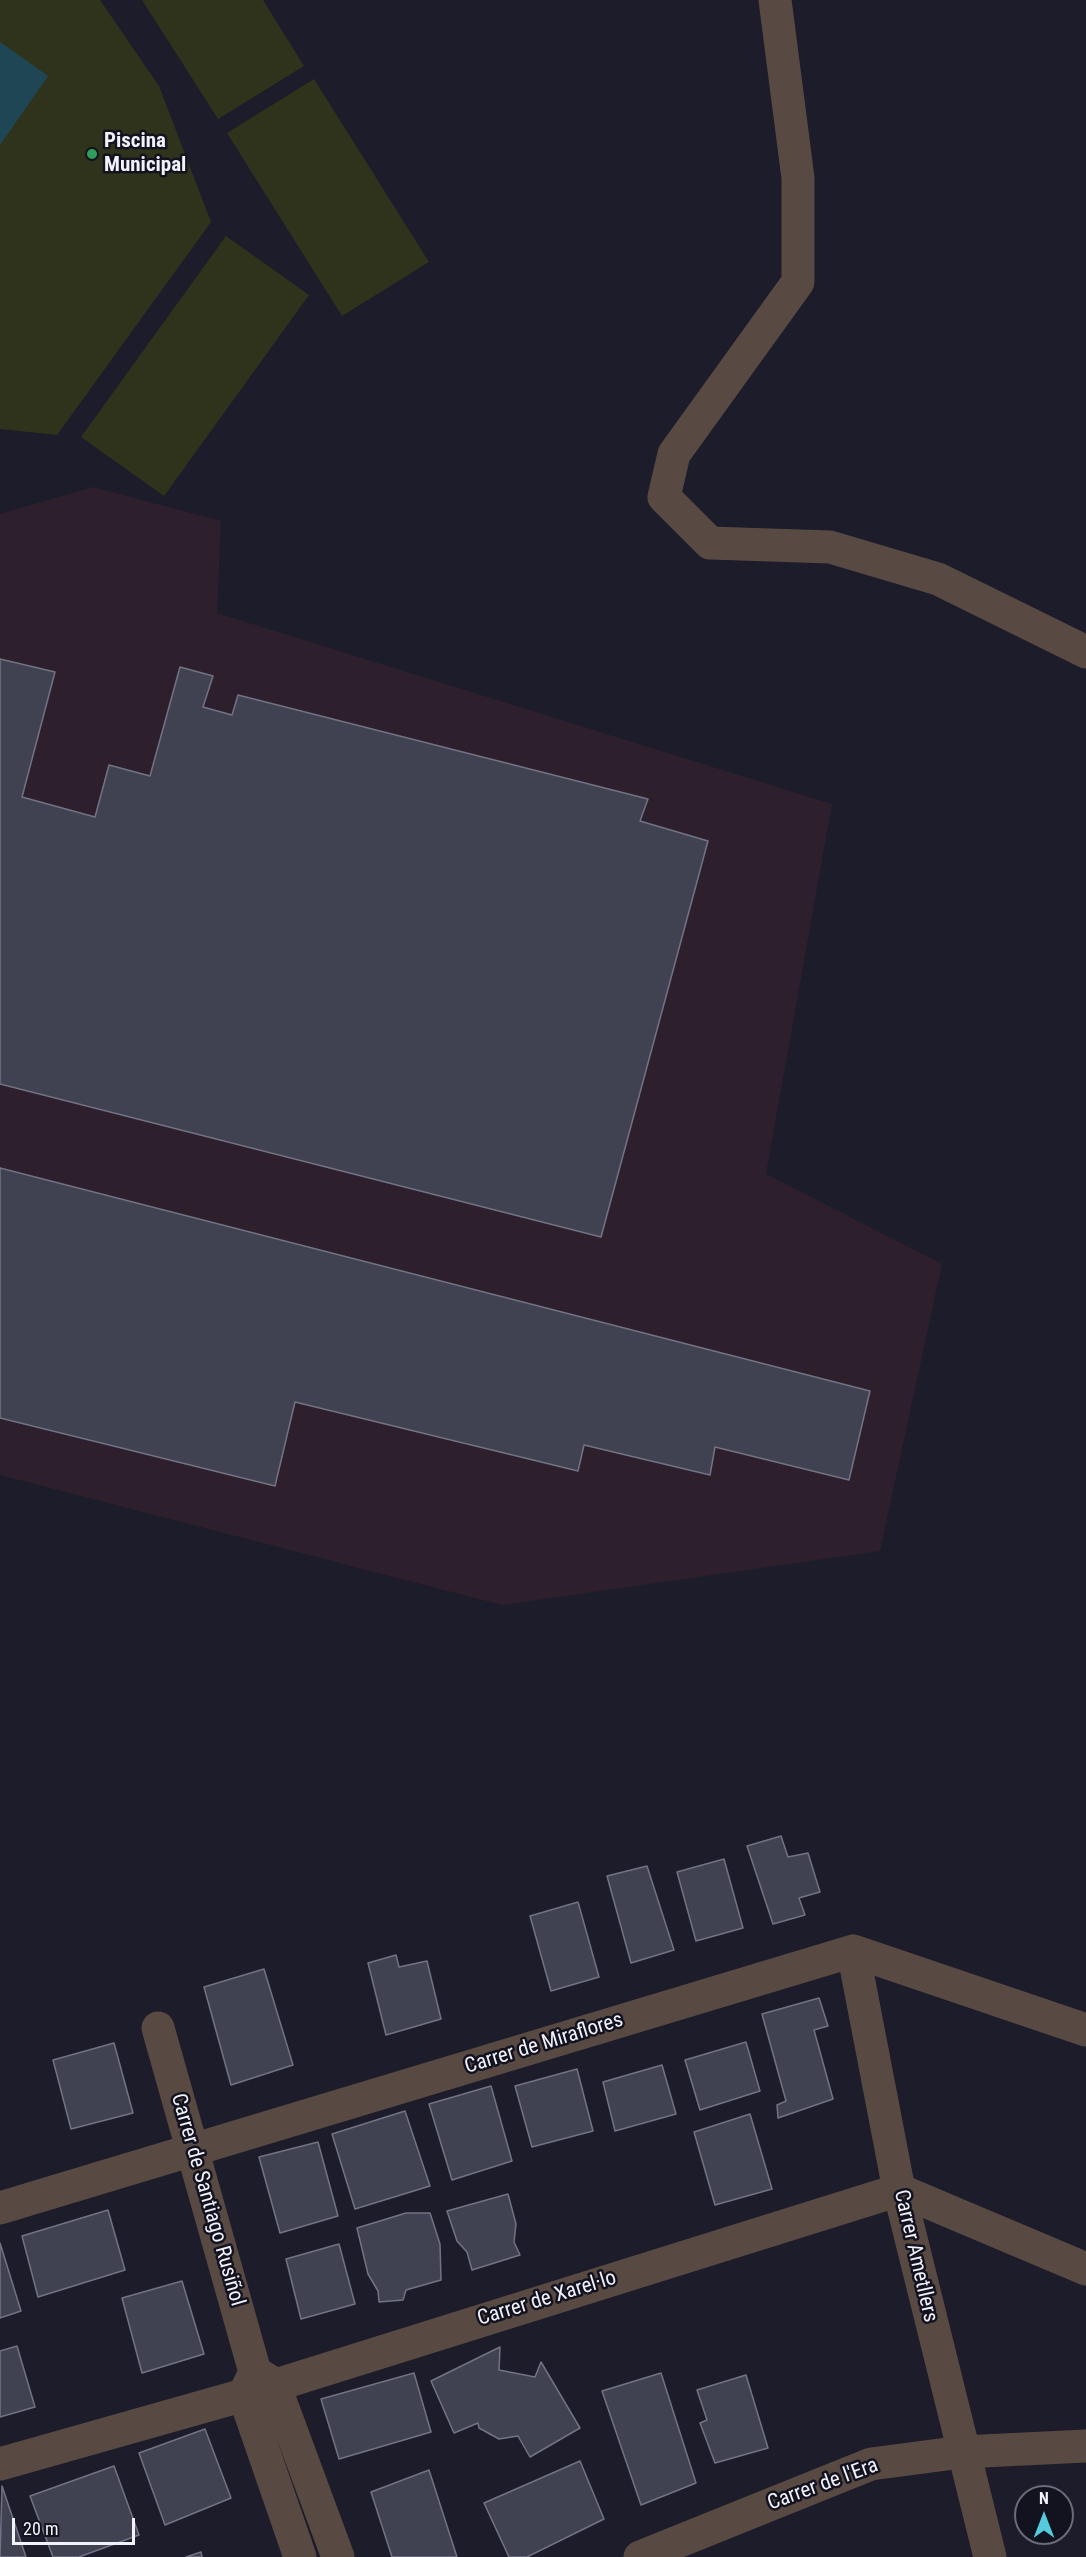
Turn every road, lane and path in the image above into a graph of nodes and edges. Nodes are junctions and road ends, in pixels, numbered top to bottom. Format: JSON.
{"nodes":[{"id":1,"x":776,"y":0,"type":"edge"},
{"id":2,"x":1086,"y":652,"type":"edge"},
{"id":3,"x":853,"y":1951,"type":"junction"},
{"id":4,"x":158,"y":2028,"type":"dead end"},
{"id":5,"x":1086,"y":2030,"type":"edge"},
{"id":6,"x":192,"y":2151,"type":"junction"},
{"id":7,"x":898,"y":2190,"type":"junction"},
{"id":8,"x":0,"y":2208,"type":"edge"},
{"id":9,"x":1086,"y":2269,"type":"edge"},
{"id":10,"x":258,"y":2384,"type":"junction"},
{"id":11,"x":1086,"y":2446,"type":"edge"},
{"id":12,"x":962,"y":2452,"type":"junction"},
{"id":13,"x":0,"y":2464,"type":"edge"},
{"id":14,"x":300,"y":2557,"type":"edge"},
{"id":15,"x":338,"y":2557,"type":"edge"},
{"id":16,"x":640,"y":2557,"type":"edge"},
{"id":17,"x":990,"y":2557,"type":"edge"}],
"edges":[{"from":1,"to":2,"type":"street"},
{"from":3,"to":5,"type":"street"},
{"from":3,"to":6,"type":"street","name":"Carrer de Miraflores"},
{"from":3,"to":7,"type":"street","name":"Carrer Ametllers"},
{"from":4,"to":6,"type":"street","name":"Carrer de Santiago Rusiñol"},
{"from":6,"to":8,"type":"street","name":"Carrer de Miraflores"},
{"from":6,"to":10,"type":"street","name":"Carrer de Santiago Rusiñol"},
{"from":7,"to":9,"type":"street"},
{"from":7,"to":10,"type":"street","name":"Carrer de Xarel·lo"},
{"from":7,"to":12,"type":"street","name":"Carrer Ametllers"},
{"from":10,"to":13,"type":"street","name":"Carrer de Xarel·lo"},
{"from":10,"to":14,"type":"street","name":"Carrer de Santiago Rusiñol"},
{"from":10,"to":15,"type":"street","name":"Carrer de Santiago Rusiñol"},
{"from":11,"to":12,"type":"street","name":"Carrer de l'Era"},
{"from":12,"to":16,"type":"street","name":"Carrer de l'Era"},
{"from":12,"to":17,"type":"street","name":"Carrer Ametllers"}]}
